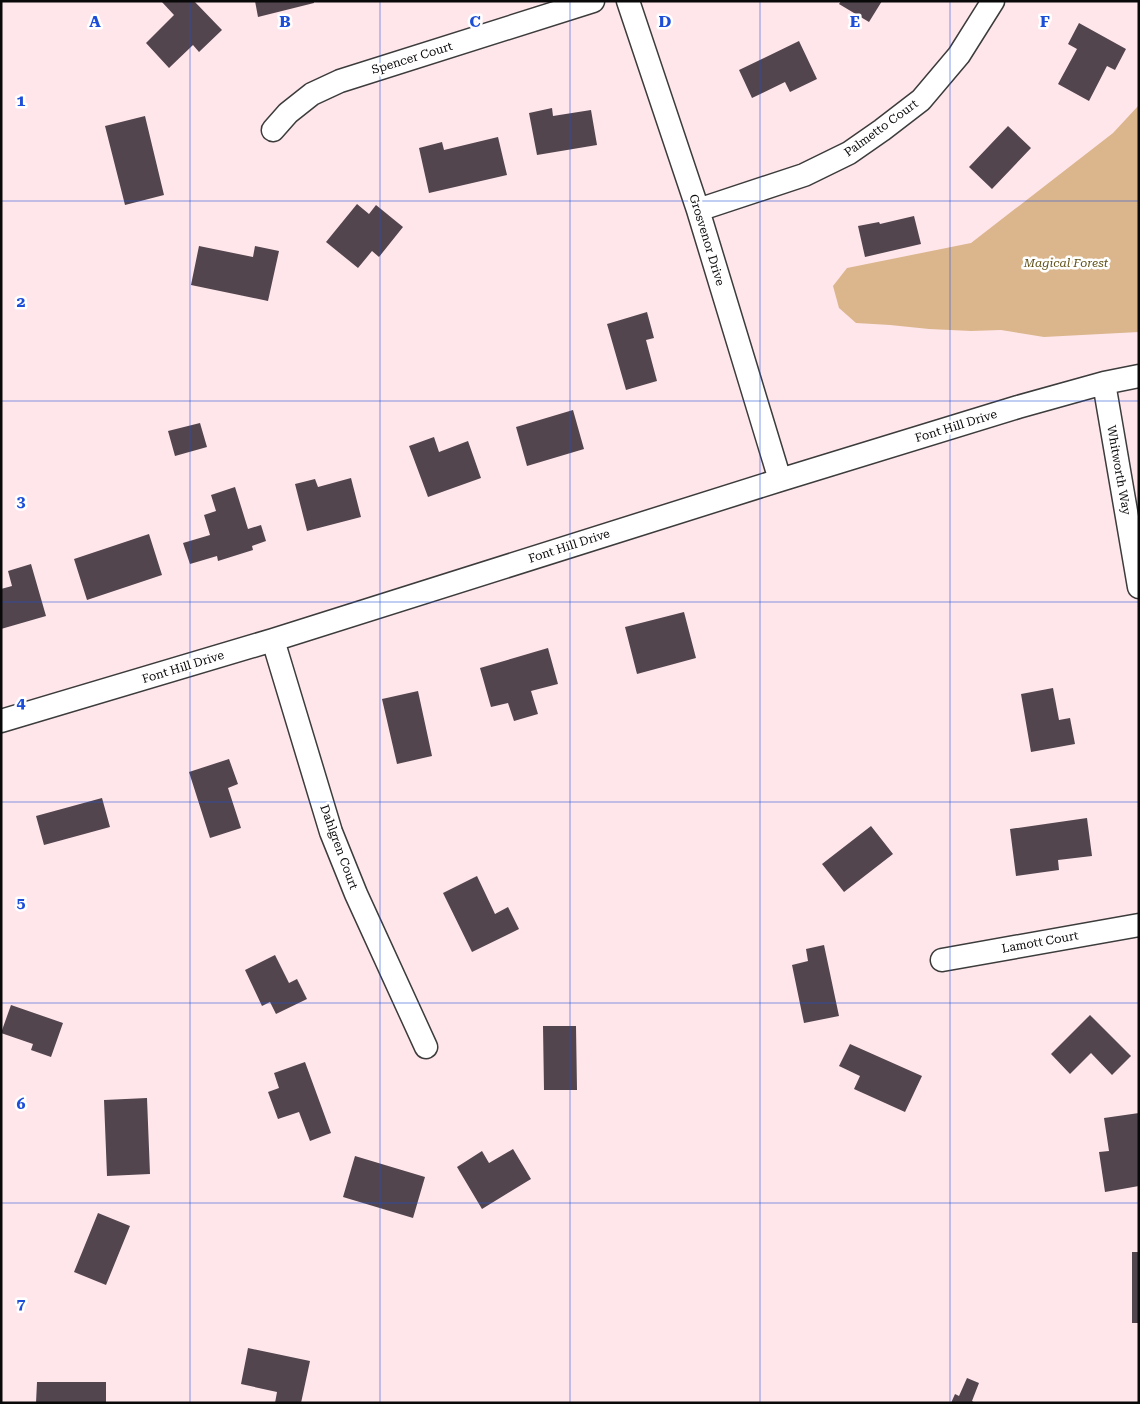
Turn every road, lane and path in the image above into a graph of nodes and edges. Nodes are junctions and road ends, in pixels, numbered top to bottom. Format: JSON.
{"nodes":[{"id":1,"x":593,"y":1,"type":"edge"},
{"id":2,"x":628,"y":1,"type":"edge"},
{"id":3,"x":993,"y":1,"type":"edge"},
{"id":4,"x":273,"y":130,"type":"dead end"},
{"id":5,"x":698,"y":210,"type":"junction"},
{"id":6,"x":1139,"y":376,"type":"edge"},
{"id":7,"x":1104,"y":384,"type":"junction"},
{"id":8,"x":780,"y":480,"type":"junction"},
{"id":9,"x":1139,"y":587,"type":"edge"},
{"id":10,"x":273,"y":640,"type":"junction"},
{"id":11,"x":1,"y":721,"type":"edge"},
{"id":12,"x":1139,"y":925,"type":"edge"},
{"id":13,"x":942,"y":960,"type":"dead end"},
{"id":14,"x":426,"y":1047,"type":"dead end"}],
"edges":[{"from":1,"to":4,"type":"street","name":"Spencer Court"},
{"from":2,"to":5,"type":"street","name":"Grosvenor Drive"},
{"from":3,"to":5,"type":"street","name":"Palmetto Court"},
{"from":5,"to":8,"type":"street","name":"Grosvenor Drive"},
{"from":6,"to":7,"type":"street","name":"Font Hill Drive"},
{"from":7,"to":8,"type":"street","name":"Font Hill Drive"},
{"from":7,"to":9,"type":"street","name":"Whitworth Way"},
{"from":8,"to":10,"type":"street","name":"Font Hill Drive"},
{"from":10,"to":11,"type":"street","name":"Font Hill Drive"},
{"from":10,"to":14,"type":"street","name":"Dahlgren Court"},
{"from":12,"to":13,"type":"street","name":"Lamott Court"}]}
